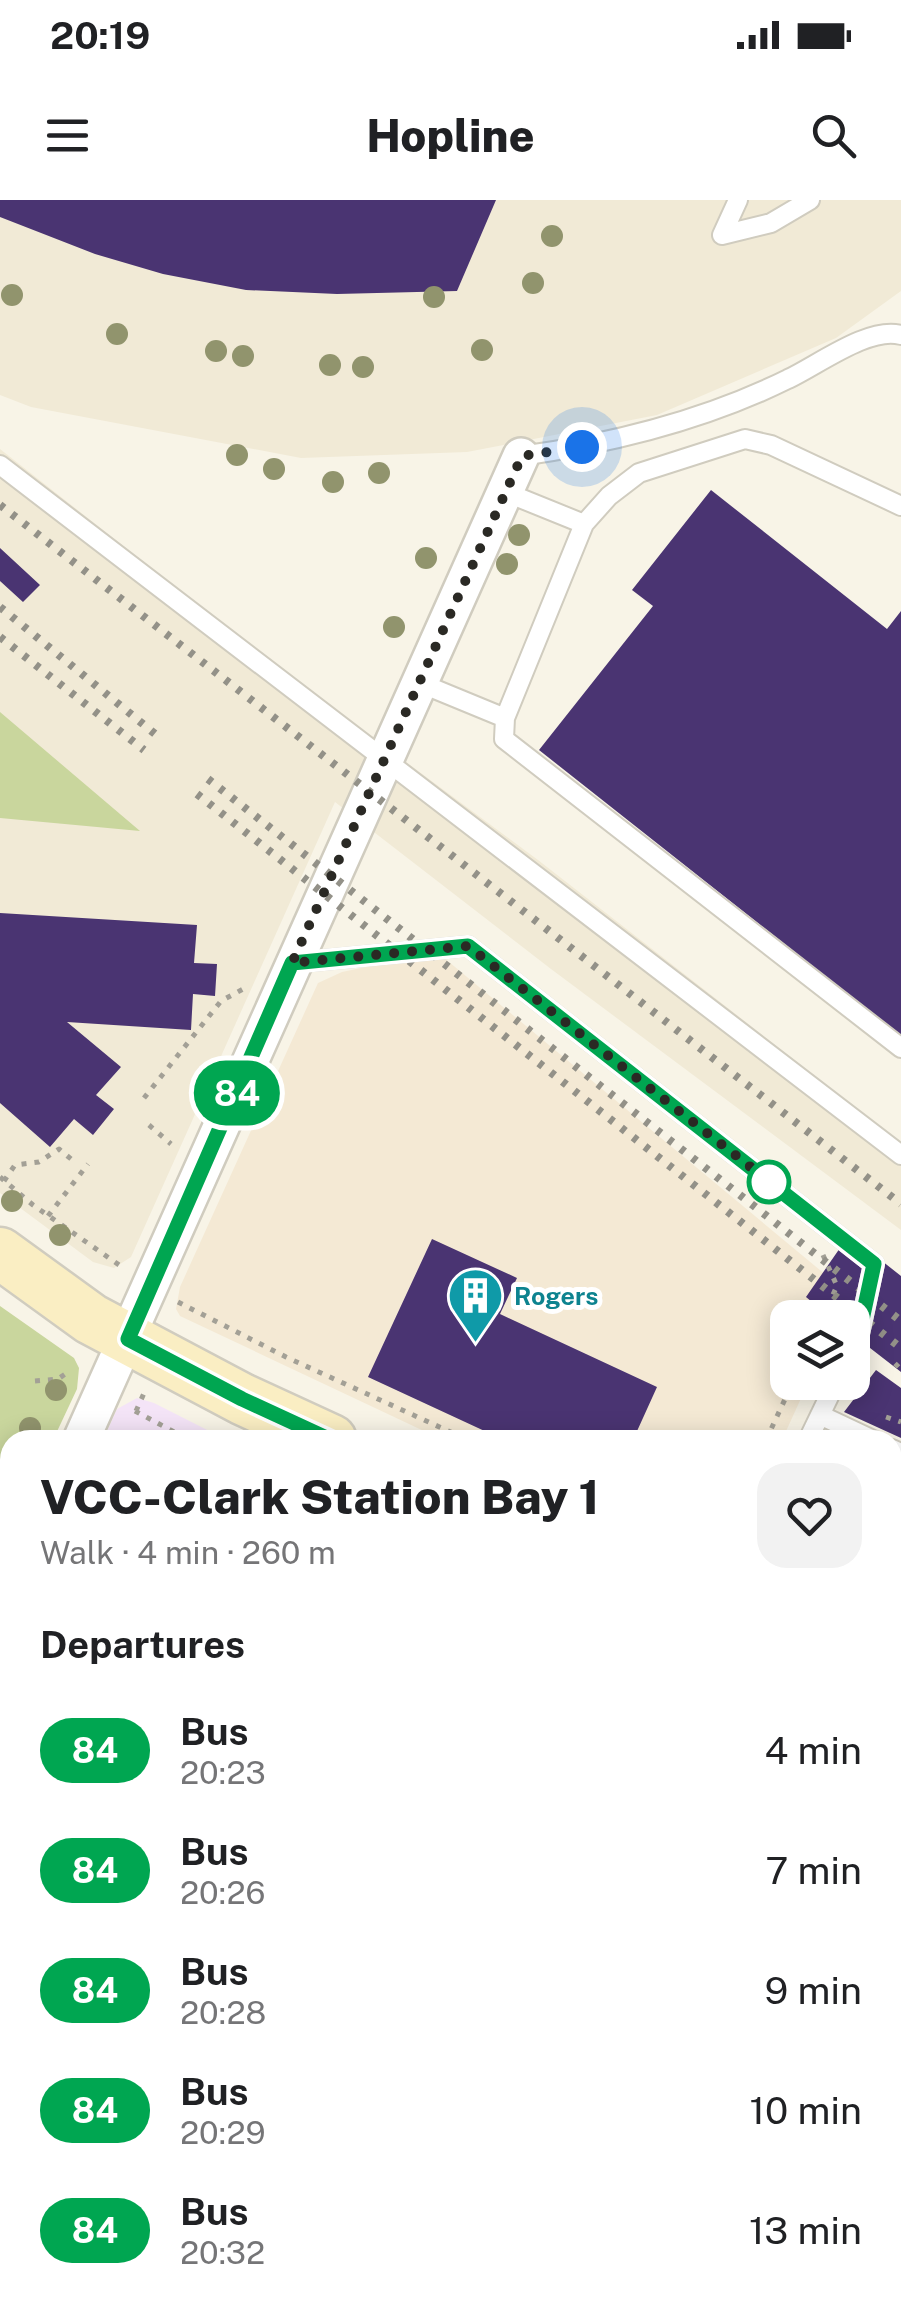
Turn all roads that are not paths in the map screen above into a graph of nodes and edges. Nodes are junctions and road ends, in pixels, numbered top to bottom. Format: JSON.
{"nodes":[{"id":1,"x":738,"y":200,"type":"edge"},
{"id":2,"x":810,"y":200,"type":"edge"},
{"id":3,"x":901,"y":335,"type":"edge"},
{"id":4,"x":522,"y":456,"type":"joint"},
{"id":5,"x":0,"y":465,"type":"edge"},
{"id":6,"x":505,"y":492,"type":"junction"},
{"id":7,"x":901,"y":506,"type":"edge"},
{"id":8,"x":584,"y":524,"type":"junction"},
{"id":9,"x":420,"y":683,"type":"junction"},
{"id":10,"x":506,"y":718,"type":"junction"},
{"id":11,"x":385,"y":758,"type":"junction"},
{"id":12,"x":292,"y":963,"type":"junction"},
{"id":13,"x":901,"y":1048,"type":"edge"},
{"id":14,"x":901,"y":1155,"type":"edge"},
{"id":15,"x":0,"y":1253,"type":"edge"},
{"id":16,"x":866,"y":1300,"type":"edge"},
{"id":17,"x":128,"y":1339,"type":"junction"},
{"id":18,"x":827,"y":1400,"type":"edge"},
{"id":19,"x":820,"y":1415,"type":"junction"},
{"id":20,"x":87,"y":1430,"type":"edge"},
{"id":21,"x":309,"y":1430,"type":"edge"},
{"id":22,"x":813,"y":1430,"type":"edge"},
{"id":23,"x":852,"y":1430,"type":"edge"}],
"edges":[{"from":1,"to":2,"type":"lane"},
{"from":3,"to":4,"type":"lane"},
{"from":4,"to":6,"type":"street"},
{"from":5,"to":11,"type":"lane"},
{"from":6,"to":8,"type":"lane"},
{"from":6,"to":9,"type":"street"},
{"from":7,"to":8,"type":"lane"},
{"from":8,"to":10,"type":"lane"},
{"from":9,"to":10,"type":"lane"},
{"from":9,"to":11,"type":"street"},
{"from":10,"to":13,"type":"lane"},
{"from":11,"to":12,"type":"street"},
{"from":11,"to":14,"type":"lane"},
{"from":12,"to":16,"type":"lane"},
{"from":12,"to":17,"type":"street"},
{"from":15,"to":17,"type":"main road"},
{"from":17,"to":20,"type":"street"},
{"from":17,"to":21,"type":"main road"},
{"from":18,"to":19,"type":"lane"},
{"from":19,"to":22,"type":"lane"},
{"from":19,"to":23,"type":"lane"}]}
